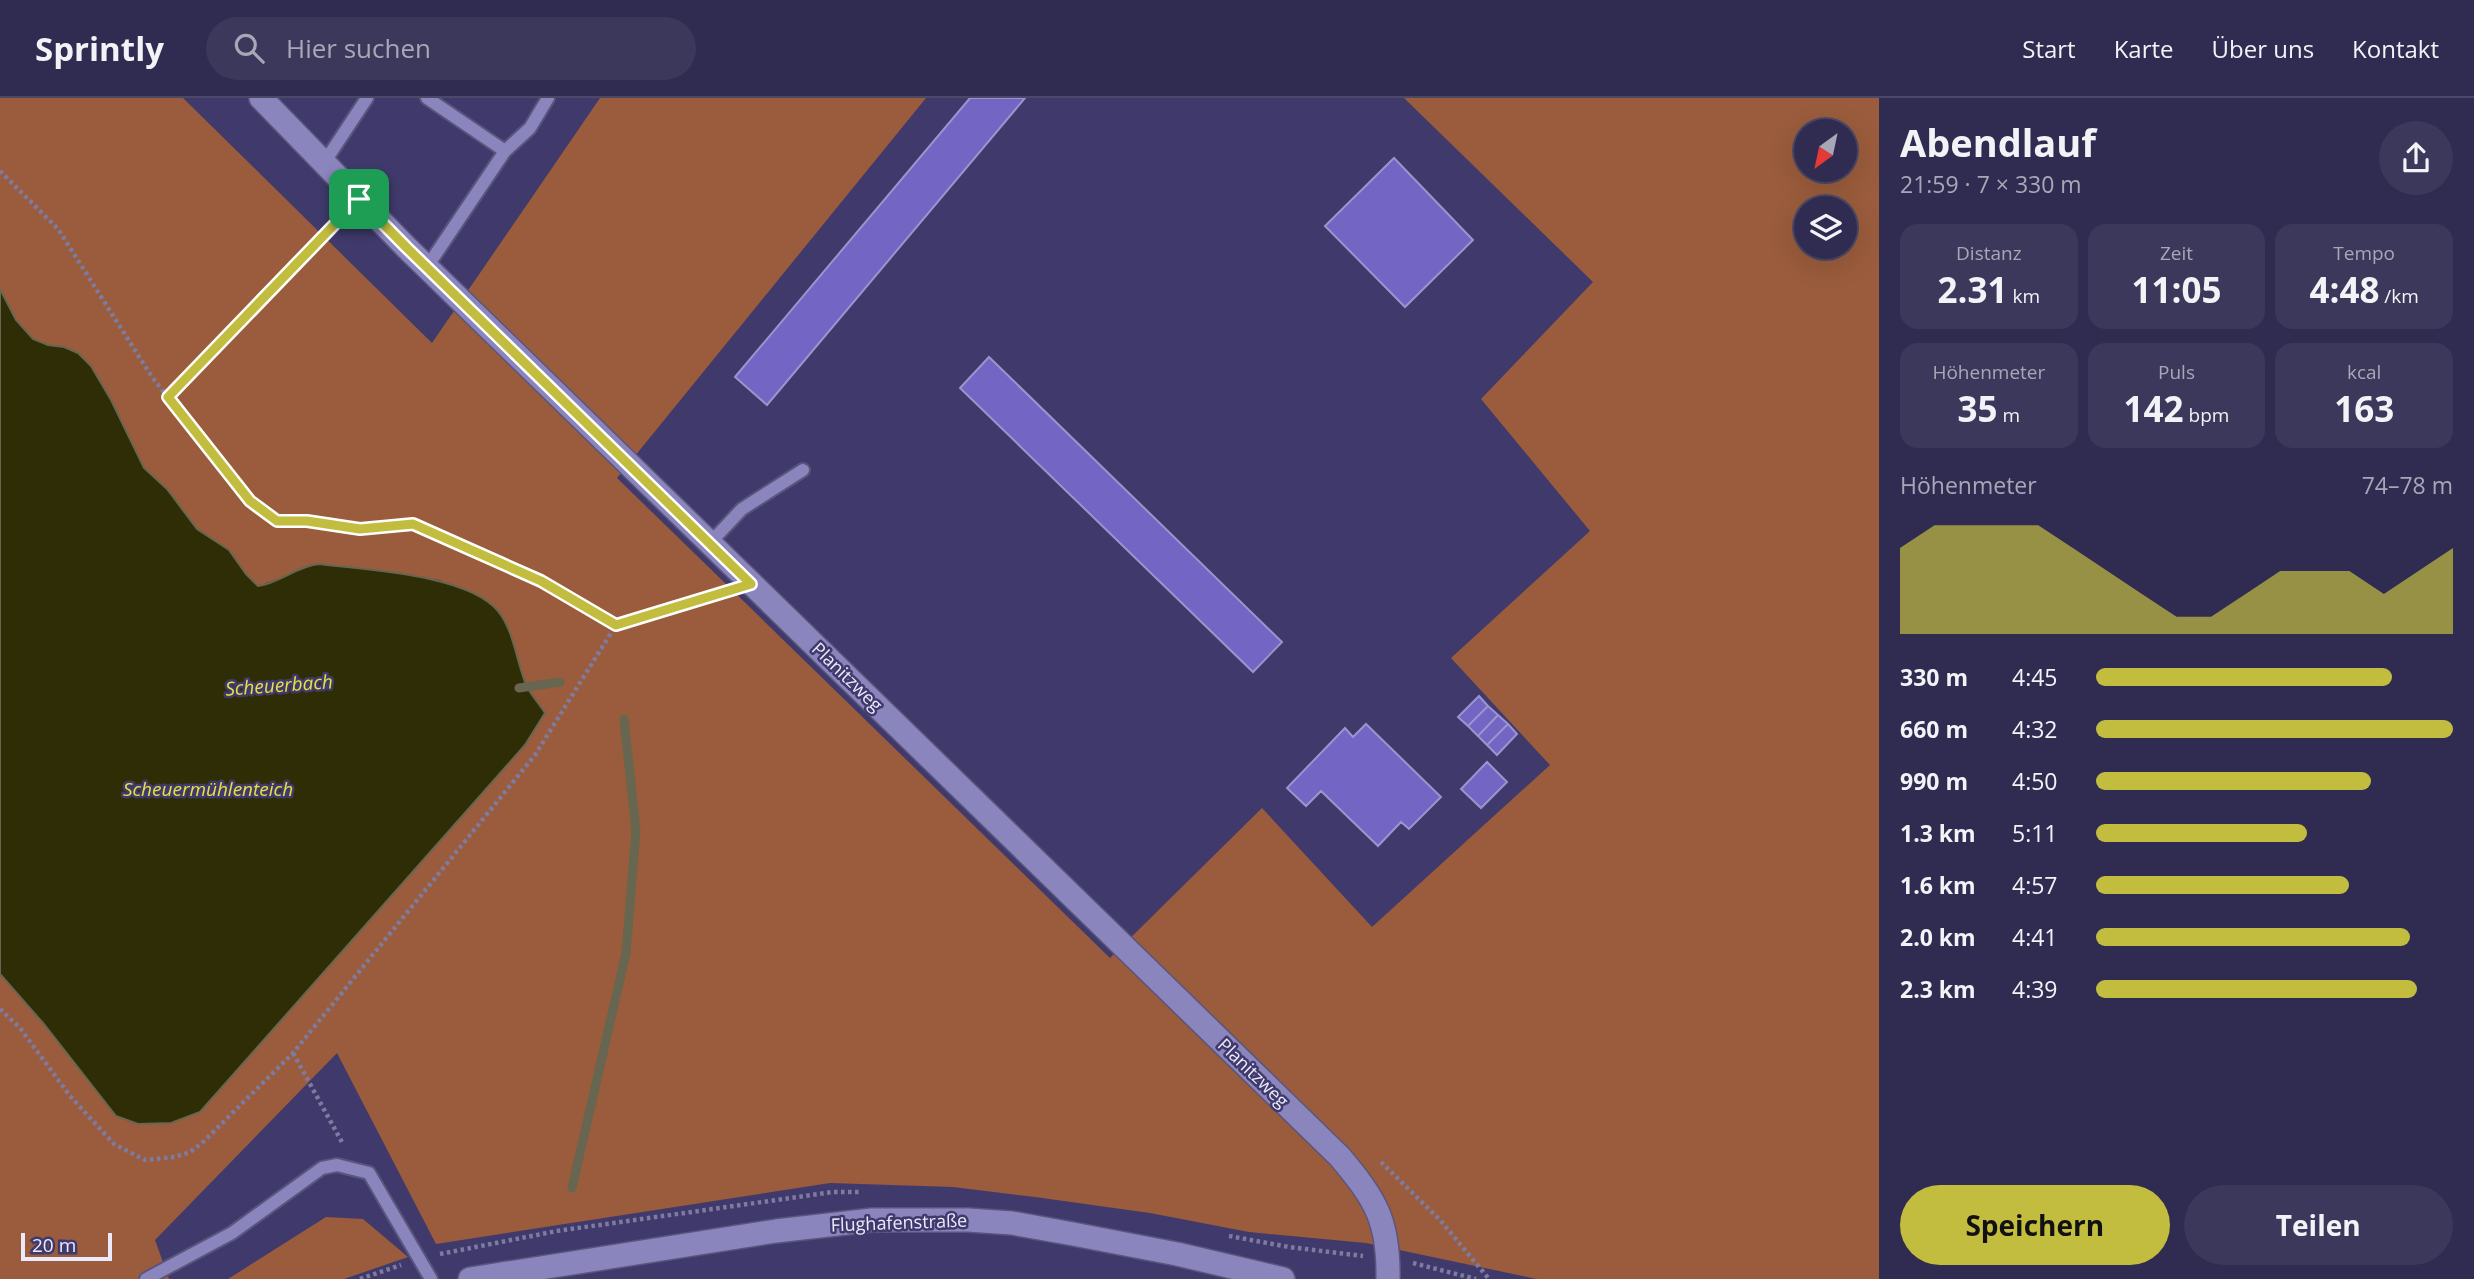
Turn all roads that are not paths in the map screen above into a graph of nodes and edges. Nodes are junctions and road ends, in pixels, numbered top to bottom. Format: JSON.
{"nodes":[{"id":1,"x":367,"y":98,"type":"edge"},
{"id":2,"x":427,"y":98,"type":"edge"},
{"id":3,"x":548,"y":98,"type":"edge"},
{"id":4,"x":264,"y":99,"type":"edge"},
{"id":5,"x":505,"y":151,"type":"junction"},
{"id":6,"x":324,"y":163,"type":"junction"},
{"id":7,"x":427,"y":267,"type":"junction"},
{"id":8,"x":803,"y":470,"type":"dead end"},
{"id":9,"x":710,"y":543,"type":"junction"},
{"id":10,"x":146,"y":1279,"type":"edge"},
{"id":11,"x":431,"y":1279,"type":"edge"},
{"id":12,"x":470,"y":1279,"type":"edge"},
{"id":13,"x":1283,"y":1279,"type":"edge"},
{"id":14,"x":1388,"y":1279,"type":"edge"}],
"edges":[{"from":1,"to":6,"type":"lane"},
{"from":2,"to":5,"type":"lane"},
{"from":3,"to":5,"type":"lane"},
{"from":4,"to":6,"type":"street","name":"Planitzweg"},
{"from":5,"to":7,"type":"lane"},
{"from":6,"to":7,"type":"street","name":"Planitzweg"},
{"from":7,"to":9,"type":"street","name":"Planitzweg"},
{"from":8,"to":9,"type":"lane"},
{"from":9,"to":14,"type":"street","name":"Planitzweg"},
{"from":10,"to":11,"type":"lane"},
{"from":12,"to":13,"type":"street","name":"Flughafenstraße"}]}
